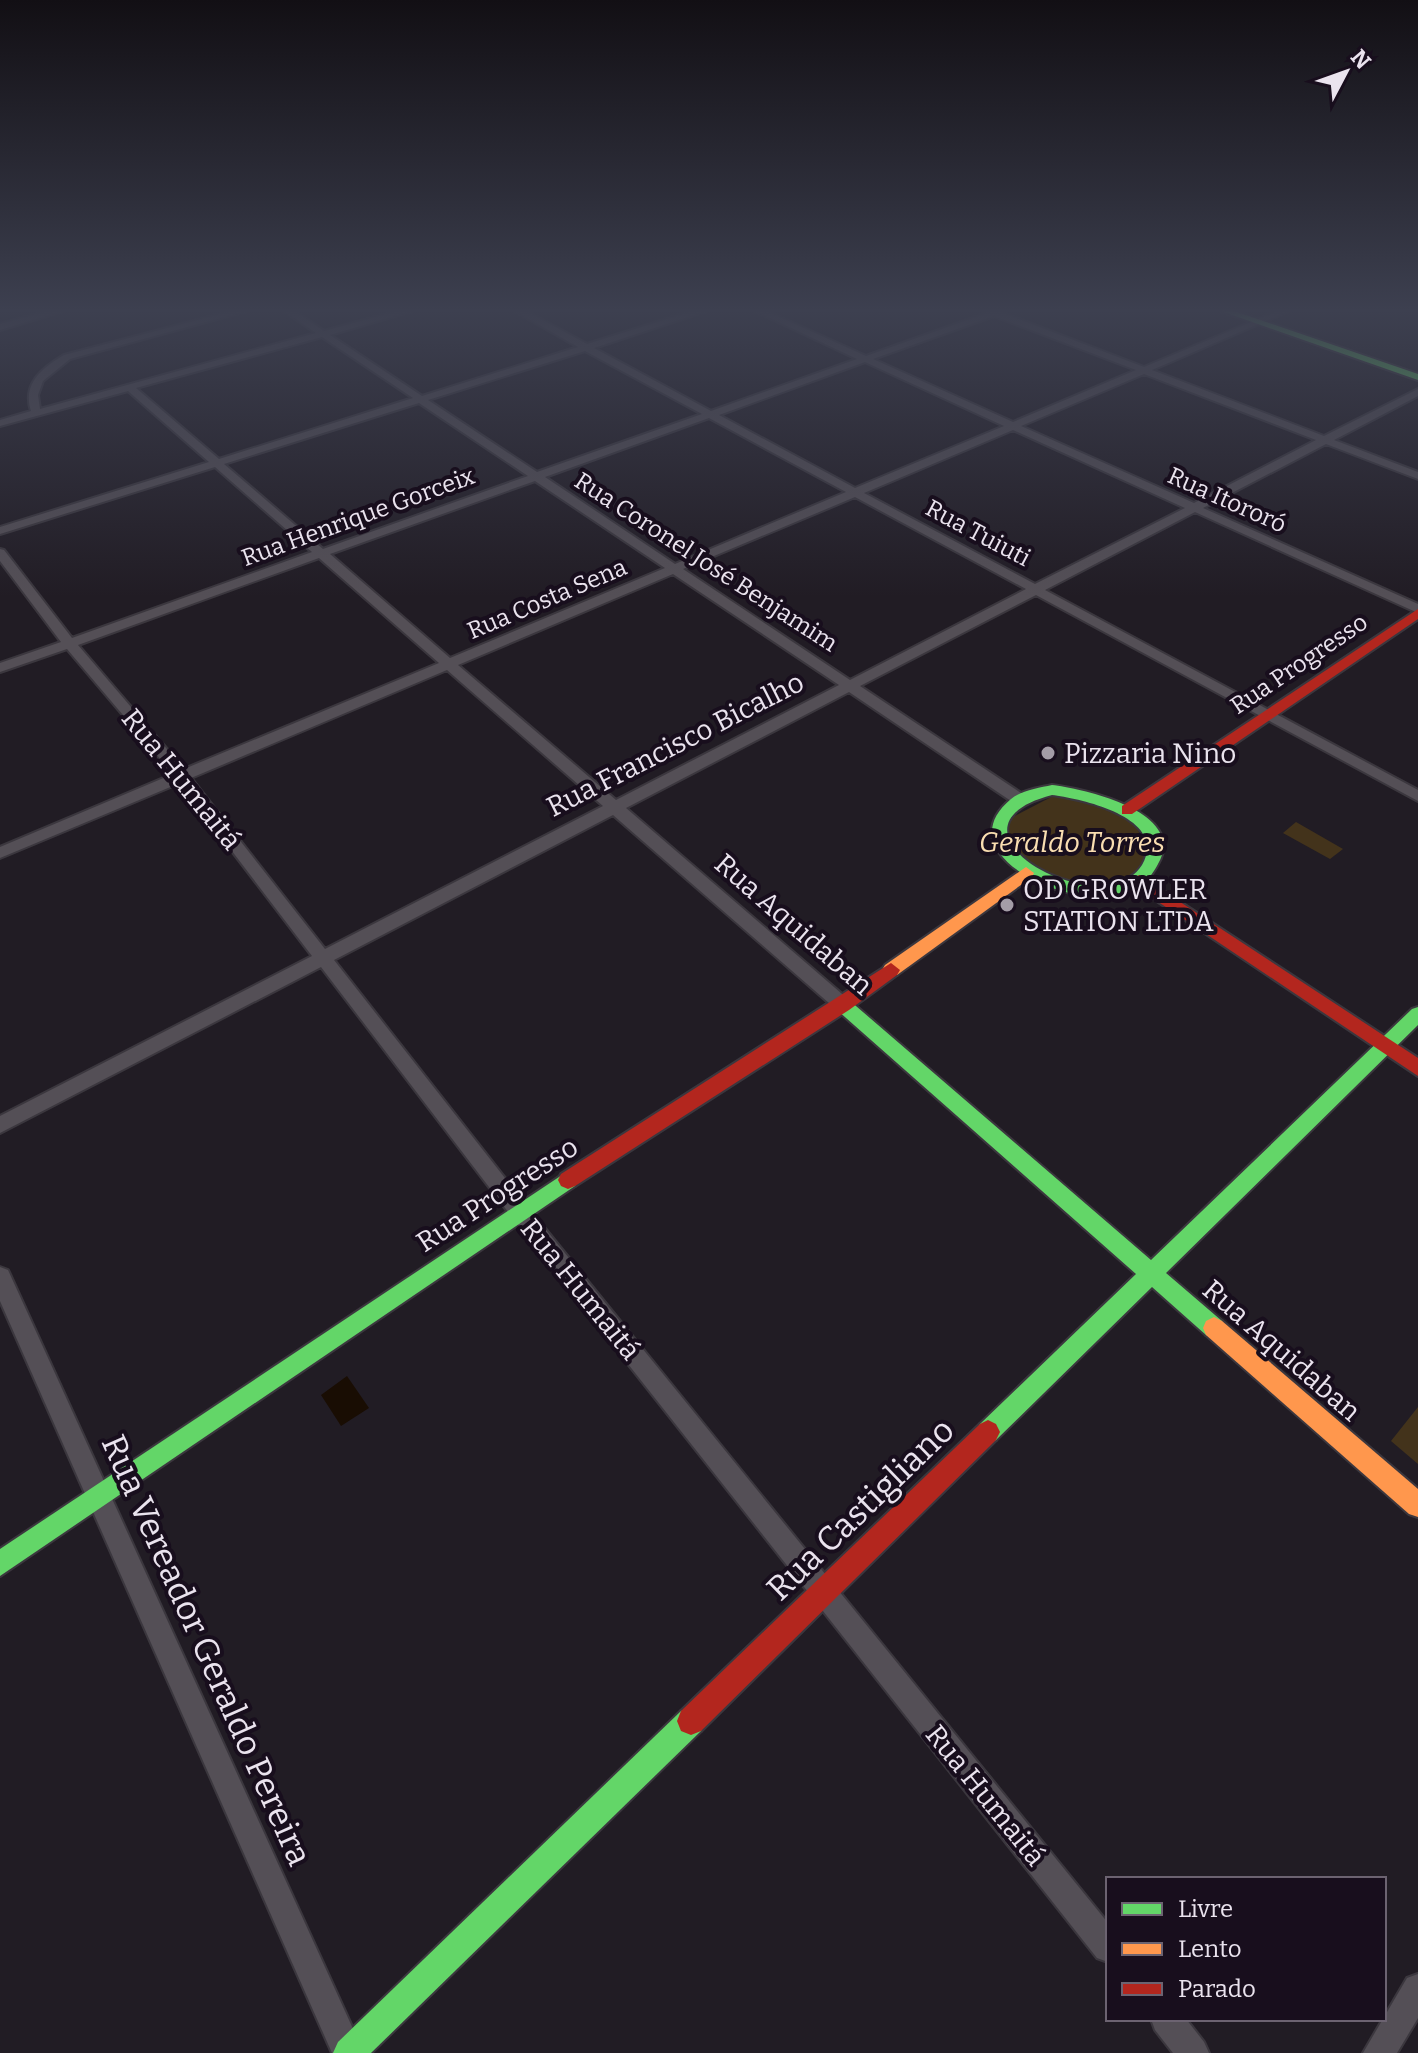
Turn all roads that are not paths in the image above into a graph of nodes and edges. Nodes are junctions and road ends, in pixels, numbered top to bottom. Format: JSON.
{"nodes":[{"id":1,"x":35,"y":406,"type":"edge"},
{"id":2,"x":64,"y":406,"type":"edge"},
{"id":3,"x":151,"y":406,"type":"edge"},
{"id":4,"x":399,"y":406,"type":"edge"},
{"id":5,"x":427,"y":406,"type":"edge"},
{"id":6,"x":693,"y":406,"type":"edge"},
{"id":7,"x":739,"y":406,"type":"edge"},
{"id":8,"x":969,"y":406,"type":"edge"},
{"id":9,"x":1063,"y":406,"type":"edge"},
{"id":10,"x":1237,"y":406,"type":"edge"},
{"id":11,"x":1392,"y":406,"type":"edge"},
{"id":12,"x":37,"y":413,"type":"junction"},
{"id":13,"x":712,"y":416,"type":"junction"},
{"id":14,"x":0,"y":423,"type":"edge"},
{"id":15,"x":1015,"y":426,"type":"junction"},
{"id":16,"x":1326,"y":440,"type":"junction"},
{"id":17,"x":219,"y":462,"type":"junction"},
{"id":18,"x":1418,"y":476,"type":"edge"},
{"id":19,"x":534,"y":477,"type":"junction"},
{"id":20,"x":856,"y":493,"type":"junction"},
{"id":21,"x":1195,"y":507,"type":"junction"},
{"id":22,"x":0,"y":531,"type":"edge"},
{"id":23,"x":323,"y":552,"type":"junction"},
{"id":24,"x":0,"y":553,"type":"edge"},
{"id":25,"x":675,"y":569,"type":"junction"},
{"id":26,"x":1037,"y":589,"type":"junction"},
{"id":27,"x":1418,"y":611,"type":"edge"},
{"id":28,"x":70,"y":644,"type":"junction"},
{"id":29,"x":451,"y":664,"type":"junction"},
{"id":30,"x":0,"y":668,"type":"edge"},
{"id":31,"x":850,"y":686,"type":"junction"},
{"id":32,"x":1268,"y":714,"type":"junction"},
{"id":33,"x":182,"y":776,"type":"junction"},
{"id":34,"x":1418,"y":796,"type":"edge"},
{"id":35,"x":1019,"y":799,"type":"junction"},
{"id":36,"x":615,"y":805,"type":"junction"},
{"id":37,"x":1127,"y":810,"type":"junction"},
{"id":38,"x":0,"y":853,"type":"edge"},
{"id":39,"x":1026,"y":873,"type":"junction"},
{"id":40,"x":1139,"y":881,"type":"junction"},
{"id":41,"x":324,"y":959,"type":"junction"},
{"id":42,"x":843,"y":1005,"type":"junction"},
{"id":43,"x":1418,"y":1014,"type":"edge"},
{"id":44,"x":1384,"y":1045,"type":"junction"},
{"id":45,"x":1418,"y":1068,"type":"edge"},
{"id":46,"x":0,"y":1125,"type":"edge"},
{"id":47,"x":519,"y":1211,"type":"junction"},
{"id":48,"x":1152,"y":1274,"type":"junction"},
{"id":49,"x":0,"y":1277,"type":"edge"},
{"id":50,"x":99,"y":1497,"type":"junction"},
{"id":51,"x":1418,"y":1505,"type":"edge"},
{"id":52,"x":0,"y":1564,"type":"edge"},
{"id":53,"x":822,"y":1590,"type":"junction"},
{"id":54,"x":1106,"y":1945,"type":"edge"},
{"id":55,"x":1418,"y":1989,"type":"edge"},
{"id":56,"x":1168,"y":2021,"type":"edge"},
{"id":57,"x":348,"y":2053,"type":"edge"},
{"id":58,"x":1193,"y":2053,"type":"edge"},
{"id":59,"x":1379,"y":2053,"type":"edge"}],
"edges":[{"from":1,"to":12,"type":"street"},
{"from":2,"to":12,"type":"street"},
{"from":3,"to":17,"type":"street","name":"Rua Aquidaban"},
{"from":4,"to":17,"type":"street"},
{"from":5,"to":19,"type":"street","name":"Rua Coronel José Benjamim"},
{"from":6,"to":13,"type":"street","name":"Rua Tuiuti"},
{"from":7,"to":13,"type":"street","name":"Rua Henrique Gorceix"},
{"from":8,"to":15,"type":"street","name":"Rua Itororó"},
{"from":9,"to":15,"type":"street","name":"Rua Costa Sena"},
{"from":10,"to":16,"type":"street"},
{"from":11,"to":16,"type":"street","name":"Rua Francisco Bicalho"},
{"from":12,"to":14,"type":"street"},
{"from":13,"to":19,"type":"street","name":"Rua Henrique Gorceix"},
{"from":13,"to":20,"type":"street","name":"Rua Tuiuti"},
{"from":15,"to":20,"type":"street","name":"Rua Costa Sena"},
{"from":15,"to":21,"type":"street","name":"Rua Itororó"},
{"from":16,"to":18,"type":"street"},
{"from":16,"to":21,"type":"street","name":"Rua Francisco Bicalho"},
{"from":17,"to":22,"type":"street"},
{"from":17,"to":23,"type":"street","name":"Rua Aquidaban"},
{"from":19,"to":23,"type":"street","name":"Rua Henrique Gorceix"},
{"from":19,"to":25,"type":"street","name":"Rua Coronel José Benjamim"},
{"from":20,"to":25,"type":"street","name":"Rua Costa Sena"},
{"from":20,"to":26,"type":"street","name":"Rua Tuiuti"},
{"from":21,"to":26,"type":"street","name":"Rua Francisco Bicalho"},
{"from":21,"to":27,"type":"street","name":"Rua Itororó"},
{"from":23,"to":28,"type":"street","name":"Rua Henrique Gorceix"},
{"from":23,"to":29,"type":"street","name":"Rua Aquidaban"},
{"from":24,"to":28,"type":"street","name":"Rua Humaitá"},
{"from":25,"to":29,"type":"street","name":"Rua Costa Sena"},
{"from":25,"to":31,"type":"street","name":"Rua Coronel José Benjamim"},
{"from":26,"to":31,"type":"street","name":"Rua Francisco Bicalho"},
{"from":26,"to":32,"type":"street","name":"Rua Tuiuti"},
{"from":27,"to":32,"type":"street","name":"Rua Progresso"},
{"from":28,"to":30,"type":"street","name":"Rua Henrique Gorceix"},
{"from":28,"to":33,"type":"street","name":"Rua Humaitá"},
{"from":29,"to":33,"type":"street","name":"Rua Costa Sena"},
{"from":29,"to":36,"type":"street","name":"Rua Aquidaban"},
{"from":31,"to":35,"type":"street","name":"Rua Coronel José Benjamim"},
{"from":31,"to":36,"type":"street","name":"Rua Francisco Bicalho"},
{"from":32,"to":34,"type":"street","name":"Rua Tuiuti"},
{"from":32,"to":37,"type":"street","name":"Rua Progresso"},
{"from":33,"to":38,"type":"street","name":"Rua Costa Sena"},
{"from":33,"to":41,"type":"street","name":"Rua Humaitá"},
{"from":35,"to":37,"type":"street"},
{"from":35,"to":39,"type":"street"},
{"from":36,"to":41,"type":"street","name":"Rua Francisco Bicalho"},
{"from":36,"to":42,"type":"street","name":"Rua Aquidaban"},
{"from":37,"to":40,"type":"street"},
{"from":39,"to":40,"type":"street"},
{"from":39,"to":42,"type":"street","name":"Rua Progresso"},
{"from":40,"to":44,"type":"street"},
{"from":41,"to":46,"type":"street","name":"Rua Francisco Bicalho"},
{"from":41,"to":47,"type":"street","name":"Rua Humaitá"},
{"from":42,"to":47,"type":"street","name":"Rua Progresso"},
{"from":42,"to":48,"type":"street","name":"Rua Aquidaban"},
{"from":43,"to":44,"type":"street","name":"Rua Castigliano"},
{"from":44,"to":45,"type":"street"},
{"from":44,"to":48,"type":"street","name":"Rua Castigliano"},
{"from":47,"to":50,"type":"street","name":"Rua Progresso"},
{"from":47,"to":53,"type":"street","name":"Rua Humaitá"},
{"from":48,"to":51,"type":"street","name":"Rua Aquidaban"},
{"from":48,"to":53,"type":"street","name":"Rua Castigliano"},
{"from":49,"to":50,"type":"street","name":"Rua Vereador Geraldo Pereira"},
{"from":50,"to":52,"type":"street","name":"Rua Progresso"},
{"from":50,"to":57,"type":"street","name":"Rua Vereador Geraldo Pereira"},
{"from":53,"to":54,"type":"street","name":"Rua Humaitá"},
{"from":53,"to":57,"type":"street","name":"Rua Castigliano"},
{"from":55,"to":59,"type":"street"},
{"from":56,"to":58,"type":"street"}]}
